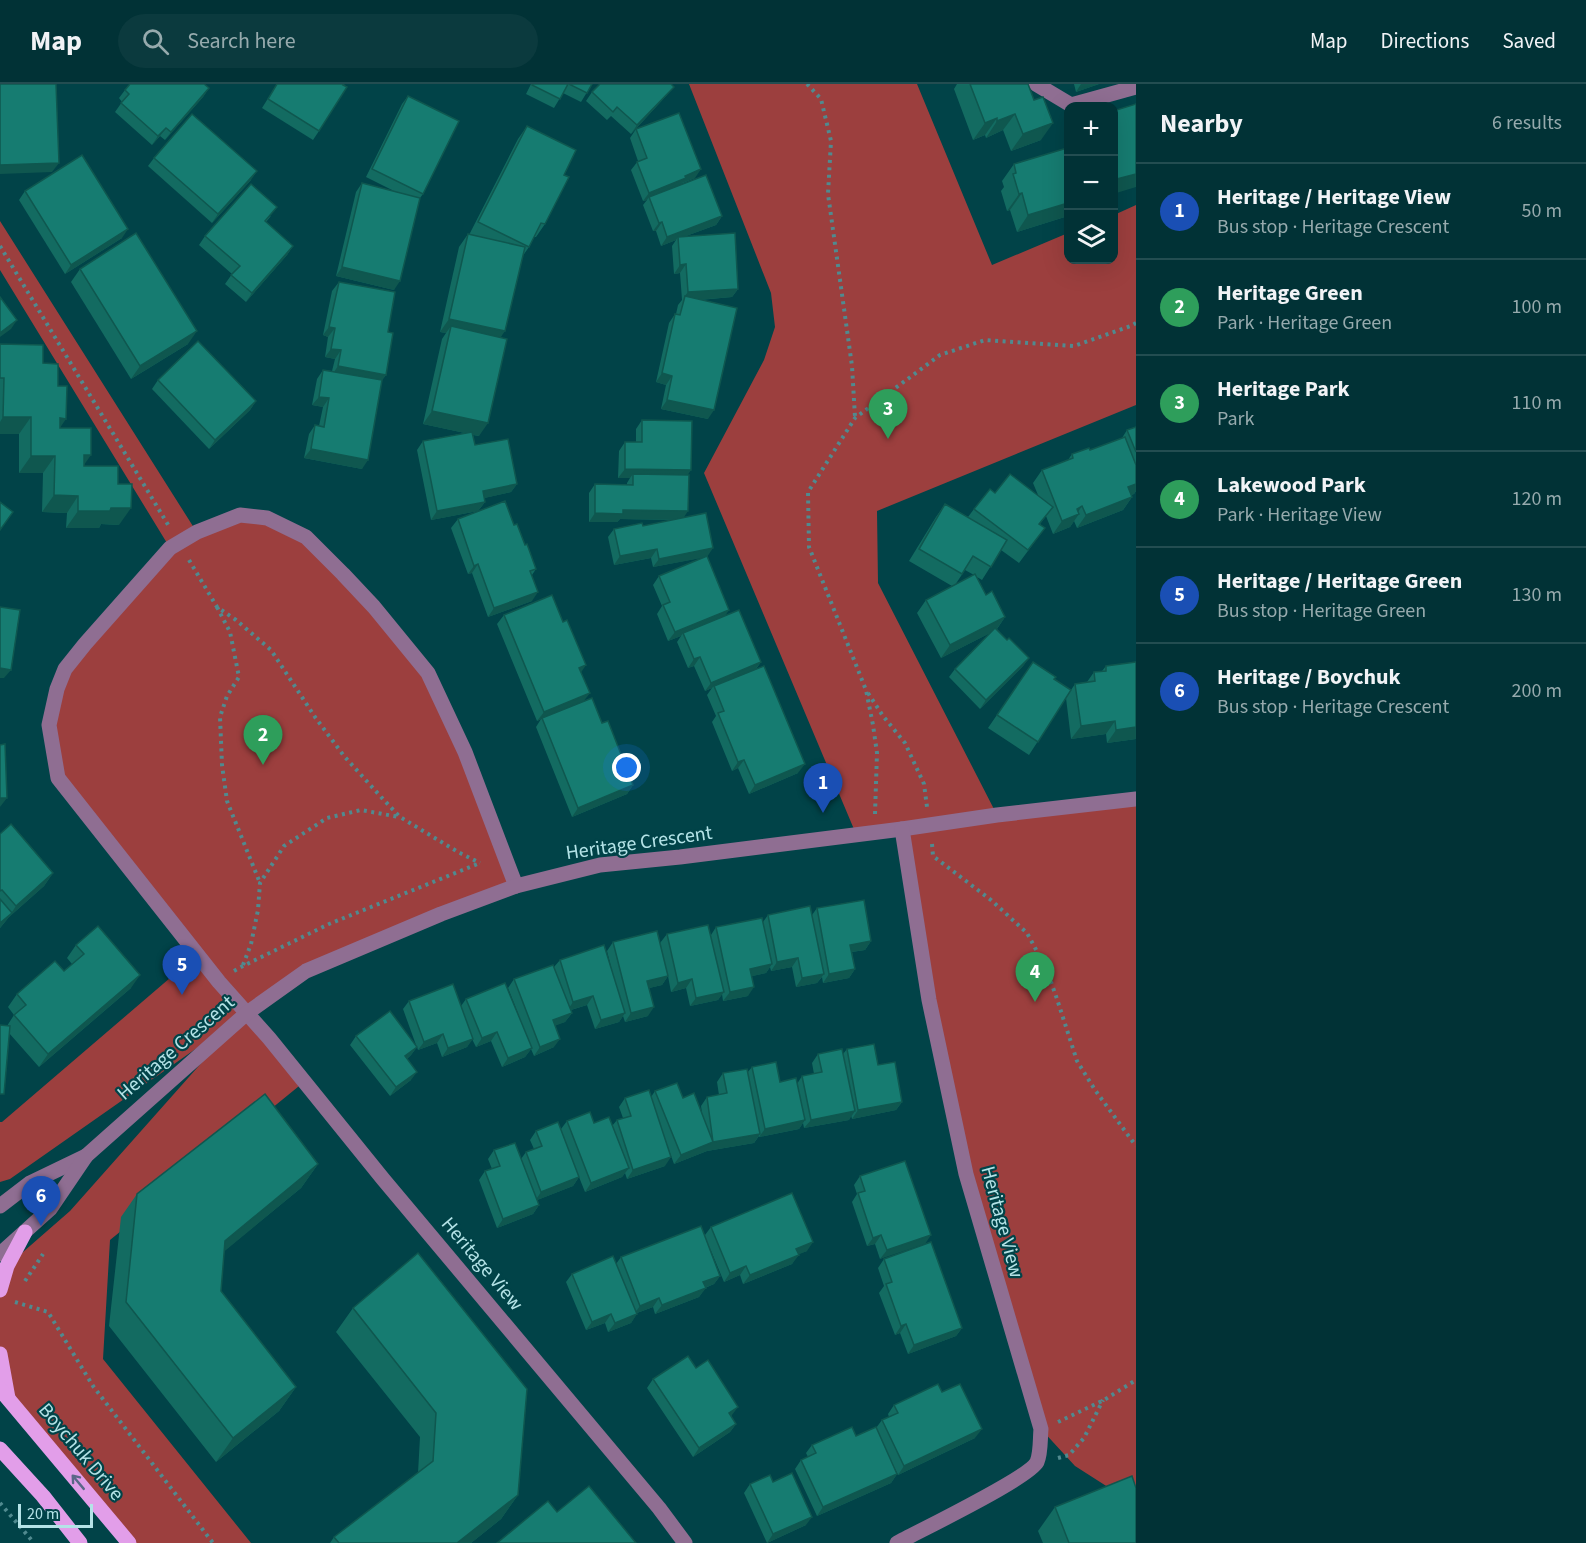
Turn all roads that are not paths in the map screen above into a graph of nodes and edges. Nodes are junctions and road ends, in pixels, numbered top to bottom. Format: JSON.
{"nodes":[{"id":1,"x":1036,"y":84,"type":"edge"},
{"id":2,"x":1136,"y":87,"type":"edge"},
{"id":3,"x":1136,"y":799,"type":"edge"},
{"id":4,"x":902,"y":830,"type":"junction"},
{"id":5,"x":516,"y":886,"type":"junction"},
{"id":6,"x":247,"y":1012,"type":"junction"},
{"id":7,"x":86,"y":1156,"type":"junction"},
{"id":8,"x":0,"y":1206,"type":"edge"},
{"id":9,"x":25,"y":1232,"type":"junction"},
{"id":10,"x":0,"y":1254,"type":"edge"},
{"id":11,"x":3,"y":1297,"type":"edge"},
{"id":12,"x":0,"y":1354,"type":"edge"},
{"id":13,"x":4,"y":1393,"type":"edge"},
{"id":14,"x":0,"y":1449,"type":"edge"},
{"id":15,"x":80,"y":1543,"type":"edge"},
{"id":16,"x":129,"y":1543,"type":"edge"},
{"id":17,"x":685,"y":1543,"type":"edge"},
{"id":18,"x":897,"y":1543,"type":"edge"}],
"edges":[{"from":1,"to":2,"type":"street"},
{"from":3,"to":4,"type":"street","name":"Heritage Crescent"},
{"from":4,"to":5,"type":"street","name":"Heritage Crescent"},
{"from":4,"to":18,"type":"street","name":"Heritage View"},
{"from":5,"to":6,"type":"street","name":"Heritage Crescent"},
{"from":5,"to":6,"type":"street","name":"Heritage View"},
{"from":6,"to":7,"type":"street","name":"Heritage Crescent"},
{"from":6,"to":17,"type":"street","name":"Heritage View"},
{"from":7,"to":8,"type":"street","name":"Heritage Crescent"},
{"from":7,"to":9,"type":"street","name":"Heritage Crescent"},
{"from":9,"to":10,"type":"street","name":"Heritage Crescent"},
{"from":9,"to":11,"type":"main road"},
{"from":12,"to":13,"type":"main road"},
{"from":16,"to":13,"type":"main road","name":"Boychuk Drive","one_way":true},
{"from":14,"to":15,"type":"main road"}]}
